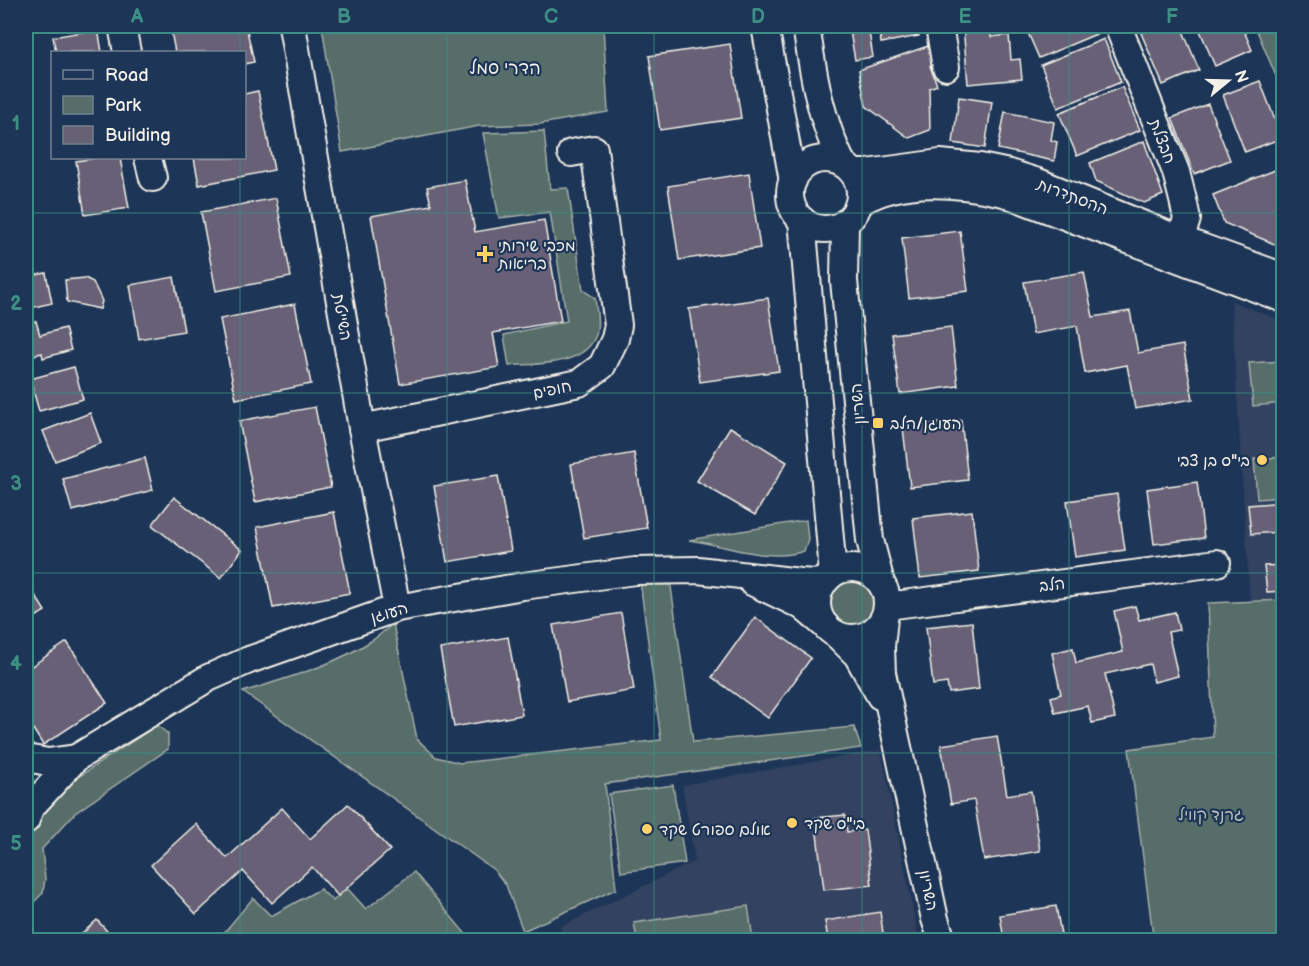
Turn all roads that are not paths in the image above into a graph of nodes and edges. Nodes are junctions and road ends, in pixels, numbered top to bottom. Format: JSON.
{"nodes":[{"id":1,"x":122,"y":26,"type":"edge"},
{"id":2,"x":292,"y":26,"type":"edge"},
{"id":3,"x":765,"y":26,"type":"edge"},
{"id":4,"x":806,"y":26,"type":"edge"},
{"id":5,"x":939,"y":26,"type":"edge"},
{"id":6,"x":1118,"y":26,"type":"edge"},
{"id":7,"x":127,"y":51,"type":"edge"},
{"id":8,"x":946,"y":67,"type":"dead end"},
{"id":9,"x":571,"y":153,"type":"dead end"},
{"id":10,"x":848,"y":168,"type":"junction"},
{"id":11,"x":793,"y":181,"type":"junction"},
{"id":12,"x":860,"y":202,"type":"junction"},
{"id":13,"x":802,"y":220,"type":"junction"},
{"id":14,"x":845,"y":224,"type":"junction"},
{"id":15,"x":1177,"y":249,"type":"junction"},
{"id":16,"x":1284,"y":277,"type":"edge"},
{"id":17,"x":1284,"y":299,"type":"edge"},
{"id":18,"x":362,"y":428,"type":"junction"},
{"id":19,"x":1217,"y":563,"type":"dead end"},
{"id":20,"x":733,"y":573,"type":"junction"},
{"id":21,"x":828,"y":578,"type":"junction"},
{"id":22,"x":884,"y":602,"type":"junction"},
{"id":23,"x":397,"y":608,"type":"junction"},
{"id":24,"x":831,"y":630,"type":"junction"},
{"id":25,"x":893,"y":721,"type":"junction"},
{"id":26,"x":26,"y":758,"type":"edge"},
{"id":27,"x":76,"y":758,"type":"junction"},
{"id":28,"x":26,"y":820,"type":"edge"},
{"id":29,"x":937,"y":933,"type":"edge"}],
"edges":[{"from":1,"to":7,"type":"street"},
{"from":2,"to":18,"type":"street","name":"השייטת"},
{"from":3,"to":11,"type":"street"},
{"from":4,"to":10,"type":"street"},
{"from":5,"to":8,"type":"street"},
{"from":6,"to":15,"type":"street","name":"חבצלת"},
{"from":9,"to":18,"type":"street","name":"חופים"},
{"from":10,"to":11,"type":"street"},
{"from":10,"to":12,"type":"street"},
{"from":10,"to":15,"type":"street","name":"ההסתדרות"},
{"from":11,"to":13,"type":"street"},
{"from":12,"to":14,"type":"street"},
{"from":12,"to":15,"type":"street","name":"ההסתדרות"},
{"from":13,"to":14,"type":"street"},
{"from":13,"to":21,"type":"street"},
{"from":14,"to":22,"type":"street","name":"השריון"},
{"from":15,"to":16,"type":"street","name":"ההסתדרות"},
{"from":15,"to":17,"type":"street","name":"ההסתדרות"},
{"from":18,"to":23,"type":"street","name":"השייטת"},
{"from":19,"to":22,"type":"street","name":"הלב"},
{"from":20,"to":21,"type":"street","name":"העוגן"},
{"from":20,"to":23,"type":"street","name":"העוגן"},
{"from":20,"to":24,"type":"street","name":"העוגן"},
{"from":21,"to":22,"type":"street"},
{"from":21,"to":24,"type":"street"},
{"from":22,"to":24,"type":"street"},
{"from":22,"to":25,"type":"street","name":"השריון"},
{"from":23,"to":27,"type":"street","name":"העוגן"},
{"from":24,"to":25,"type":"street","name":"השריון"},
{"from":25,"to":29,"type":"street","name":"השריון"},
{"from":26,"to":27,"type":"street","name":"העוגן"},
{"from":27,"to":28,"type":"street","name":"העוגן"}]}
